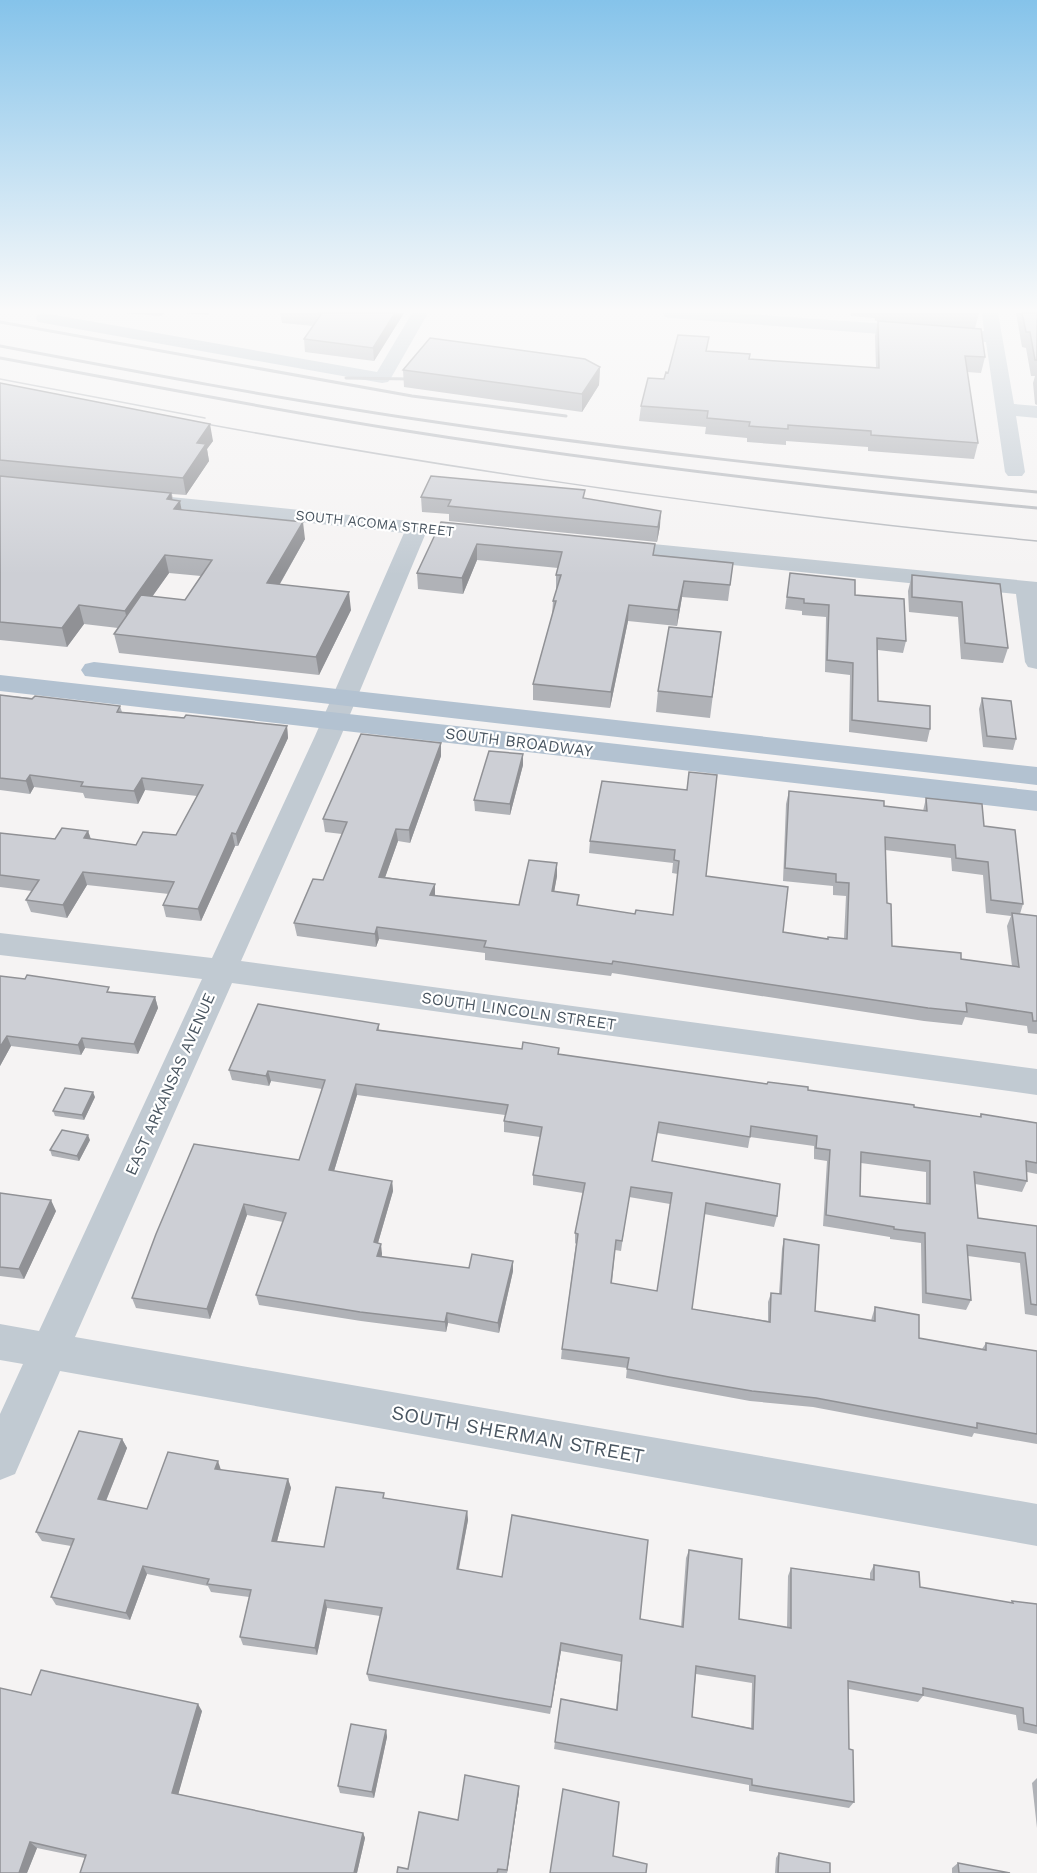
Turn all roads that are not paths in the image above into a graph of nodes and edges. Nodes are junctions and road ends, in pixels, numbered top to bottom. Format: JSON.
{"nodes":[{"id":1,"x":1004,"y":400,"type":"edge"},
{"id":2,"x":1005,"y":409,"type":"junction"},
{"id":3,"x":1037,"y":412,"type":"edge"},
{"id":4,"x":1015,"y":472,"type":"dead end"},
{"id":5,"x":124,"y":498,"type":"edge"},
{"id":6,"x":417,"y":528,"type":"junction"},
{"id":7,"x":499,"y":536,"type":"edge"},
{"id":8,"x":593,"y":545,"type":"edge"},
{"id":9,"x":1032,"y":589,"type":"edge"},
{"id":10,"x":0,"y":660,"type":"edge"},
{"id":11,"x":1037,"y":662,"type":"edge"},
{"id":12,"x":0,"y":683,"type":"edge"},
{"id":13,"x":340,"y":708,"type":"junction"},
{"id":14,"x":1037,"y":776,"type":"edge"},
{"id":15,"x":1037,"y":801,"type":"edge"},
{"id":16,"x":0,"y":944,"type":"edge"},
{"id":17,"x":222,"y":970,"type":"junction"},
{"id":18,"x":1037,"y":1082,"type":"edge"},
{"id":19,"x":0,"y":1342,"type":"edge"},
{"id":20,"x":49,"y":1351,"type":"junction"},
{"id":21,"x":0,"y":1460,"type":"edge"},
{"id":22,"x":1037,"y":1525,"type":"edge"}],
"edges":[{"from":1,"to":2,"type":"street"},
{"from":2,"to":3,"type":"street"},
{"from":2,"to":4,"type":"street"},
{"from":5,"to":6,"type":"street","name":"SOUTH ACOMA STREET"},
{"from":6,"to":7,"type":"street","name":"SOUTH ACOMA STREET"},
{"from":6,"to":13,"type":"street","name":"EAST ARKANSAS AVENUE"},
{"from":8,"to":9,"type":"street"},
{"from":9,"to":11,"type":"street"},
{"from":10,"to":13,"type":"main road","name":"SOUTH BROADWAY"},
{"from":12,"to":13,"type":"main road","name":"SOUTH BROADWAY"},
{"from":13,"to":14,"type":"main road","name":"SOUTH BROADWAY"},
{"from":13,"to":15,"type":"main road","name":"SOUTH BROADWAY"},
{"from":13,"to":17,"type":"street","name":"EAST ARKANSAS AVENUE"},
{"from":16,"to":17,"type":"street","name":"SOUTH LINCOLN STREET"},
{"from":17,"to":18,"type":"street","name":"SOUTH LINCOLN STREET"},
{"from":17,"to":20,"type":"street","name":"EAST ARKANSAS AVENUE"},
{"from":19,"to":20,"type":"street","name":"SOUTH SHERMAN STREET"},
{"from":20,"to":21,"type":"street","name":"EAST ARKANSAS AVENUE"},
{"from":20,"to":22,"type":"street","name":"SOUTH SHERMAN STREET"}]}
